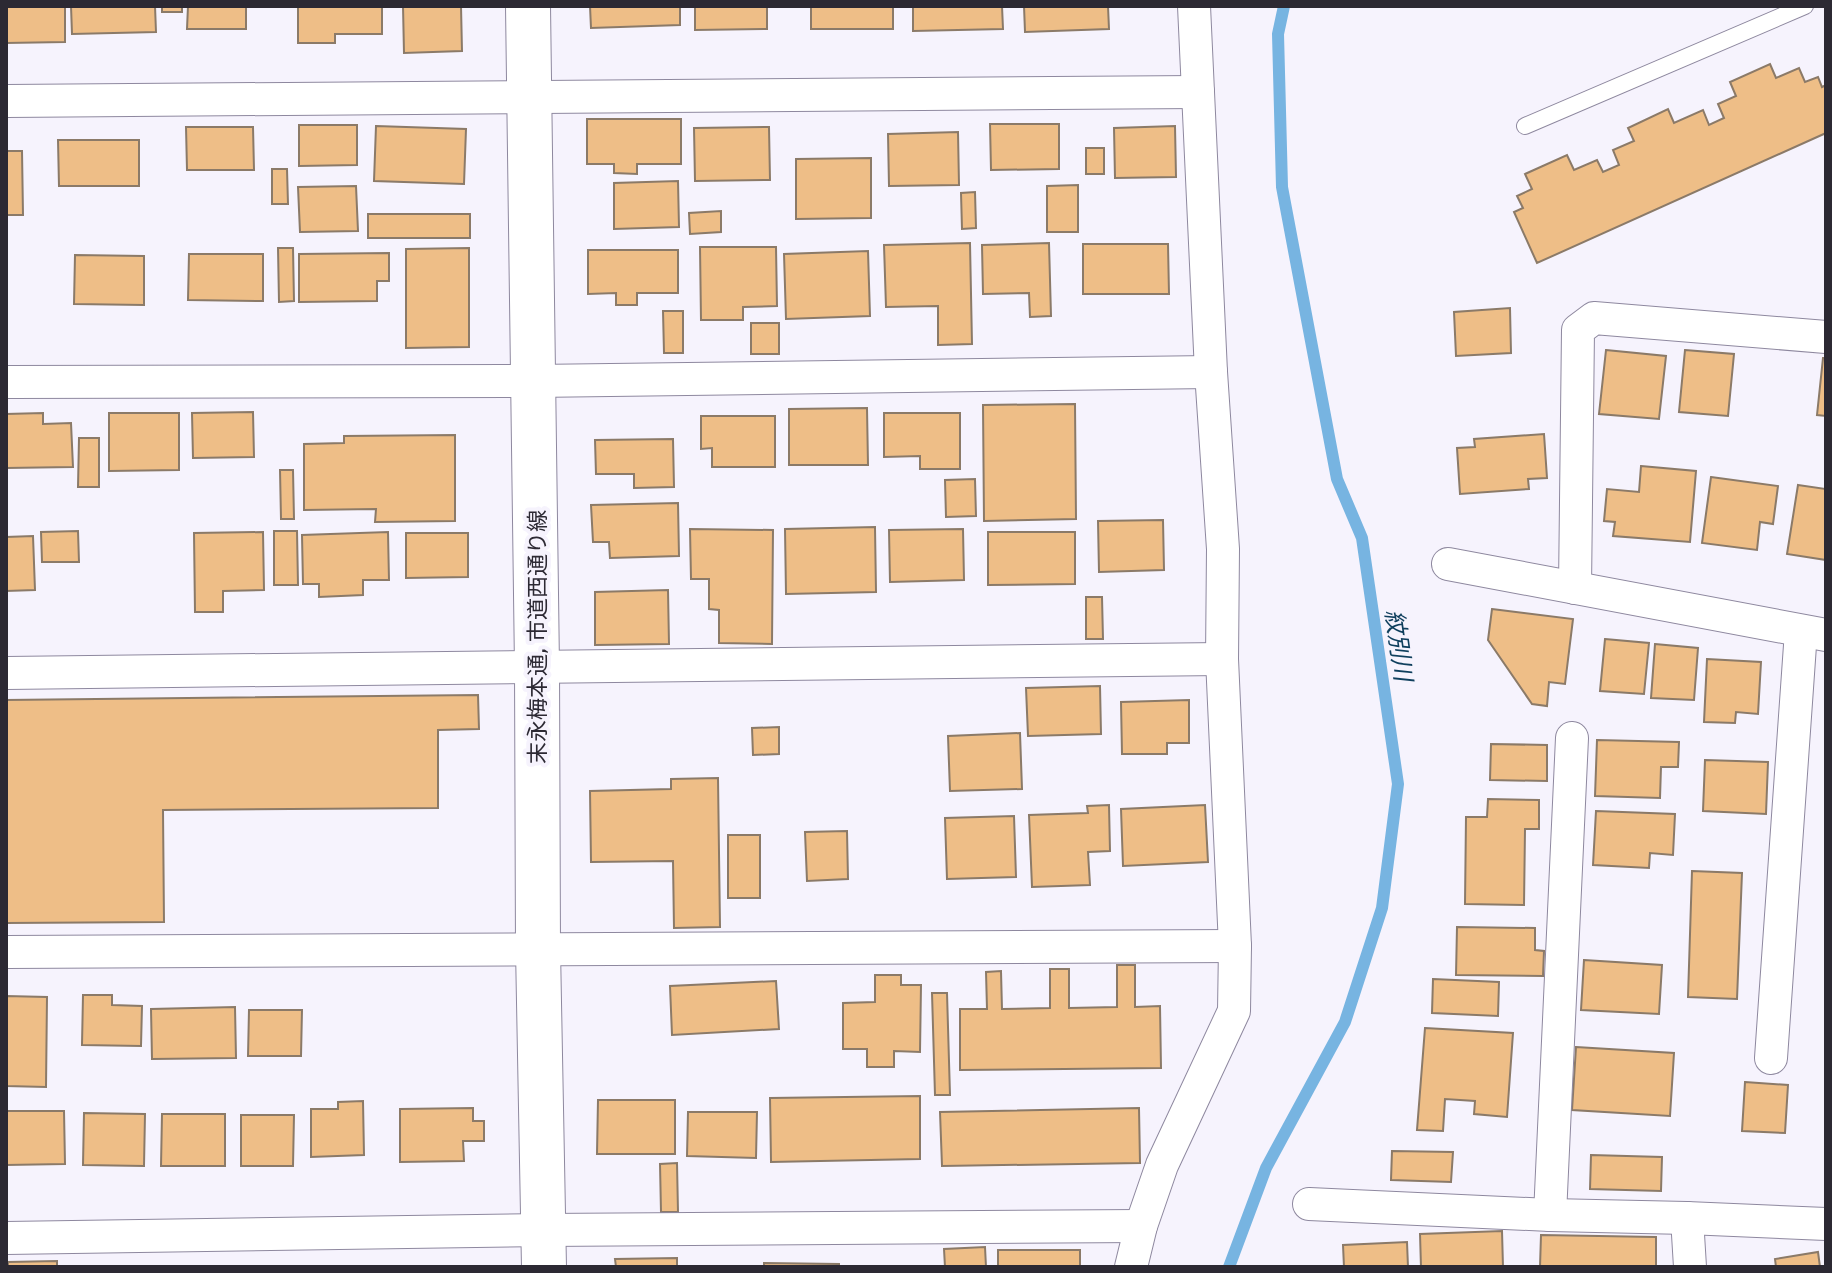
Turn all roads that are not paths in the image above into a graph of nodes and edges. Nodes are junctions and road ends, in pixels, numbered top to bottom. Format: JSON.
{"nodes":[{"id":1,"x":528,"y":6,"type":"edge"},
{"id":2,"x":1194,"y":6,"type":"edge"},
{"id":3,"x":1805,"y":6,"type":"edge"},
{"id":4,"x":1198,"y":92,"type":"junction"},
{"id":5,"x":531,"y":97,"type":"junction"},
{"id":6,"x":6,"y":101,"type":"edge"},
{"id":7,"x":1525,"y":126,"type":"dead end"},
{"id":8,"x":1826,"y":337,"type":"edge"},
{"id":9,"x":1211,"y":372,"type":"junction"},
{"id":10,"x":534,"y":381,"type":"junction"},
{"id":11,"x":6,"y":382,"type":"edge"},
{"id":12,"x":1448,"y":564,"type":"dead end"},
{"id":13,"x":1575,"y":588,"type":"junction"},
{"id":14,"x":1813,"y":633,"type":"edge"},
{"id":15,"x":1222,"y":659,"type":"junction"},
{"id":16,"x":537,"y":667,"type":"junction"},
{"id":17,"x":6,"y":673,"type":"edge"},
{"id":18,"x":1572,"y":738,"type":"dead end"},
{"id":19,"x":1235,"y":946,"type":"junction"},
{"id":20,"x":538,"y":949,"type":"junction"},
{"id":21,"x":6,"y":952,"type":"edge"},
{"id":22,"x":1771,"y":1058,"type":"dead end"},
{"id":23,"x":1309,"y":1204,"type":"dead end"},
{"id":24,"x":1550,"y":1215,"type":"junction"},
{"id":25,"x":1687,"y":1218,"type":"junction"},
{"id":26,"x":1826,"y":1224,"type":"edge"},
{"id":27,"x":1141,"y":1226,"type":"junction"},
{"id":28,"x":6,"y":1238,"type":"edge"},
{"id":29,"x":544,"y":1249,"type":"edge"},
{"id":30,"x":1131,"y":1267,"type":"edge"},
{"id":31,"x":1690,"y":1267,"type":"edge"}],
"edges":[{"from":1,"to":5,"type":"street","name":"末永梅本通, 市道西通り線"},
{"from":2,"to":4,"type":"street"},
{"from":3,"to":7,"type":"lane"},
{"from":4,"to":5,"type":"street"},
{"from":4,"to":9,"type":"street"},
{"from":5,"to":6,"type":"street"},
{"from":5,"to":10,"type":"street","name":"末永梅本通, 市道西通り線"},
{"from":8,"to":13,"type":"street"},
{"from":9,"to":10,"type":"street"},
{"from":9,"to":15,"type":"street"},
{"from":10,"to":11,"type":"street"},
{"from":10,"to":16,"type":"street","name":"末永梅本通, 市道西通り線"},
{"from":12,"to":13,"type":"street"},
{"from":13,"to":14,"type":"street"},
{"from":14,"to":22,"type":"street"},
{"from":15,"to":16,"type":"street"},
{"from":15,"to":19,"type":"street"},
{"from":16,"to":17,"type":"street"},
{"from":16,"to":20,"type":"street","name":"末永梅本通, 市道西通り線"},
{"from":18,"to":24,"type":"street"},
{"from":19,"to":20,"type":"street"},
{"from":19,"to":27,"type":"street"},
{"from":20,"to":21,"type":"street"},
{"from":20,"to":29,"type":"street","name":"末永梅本通, 市道西通り線"},
{"from":23,"to":24,"type":"street"},
{"from":24,"to":25,"type":"street"},
{"from":25,"to":26,"type":"street"},
{"from":25,"to":31,"type":"street"},
{"from":27,"to":29,"type":"street"},
{"from":27,"to":30,"type":"street"},
{"from":28,"to":29,"type":"street"}]}
